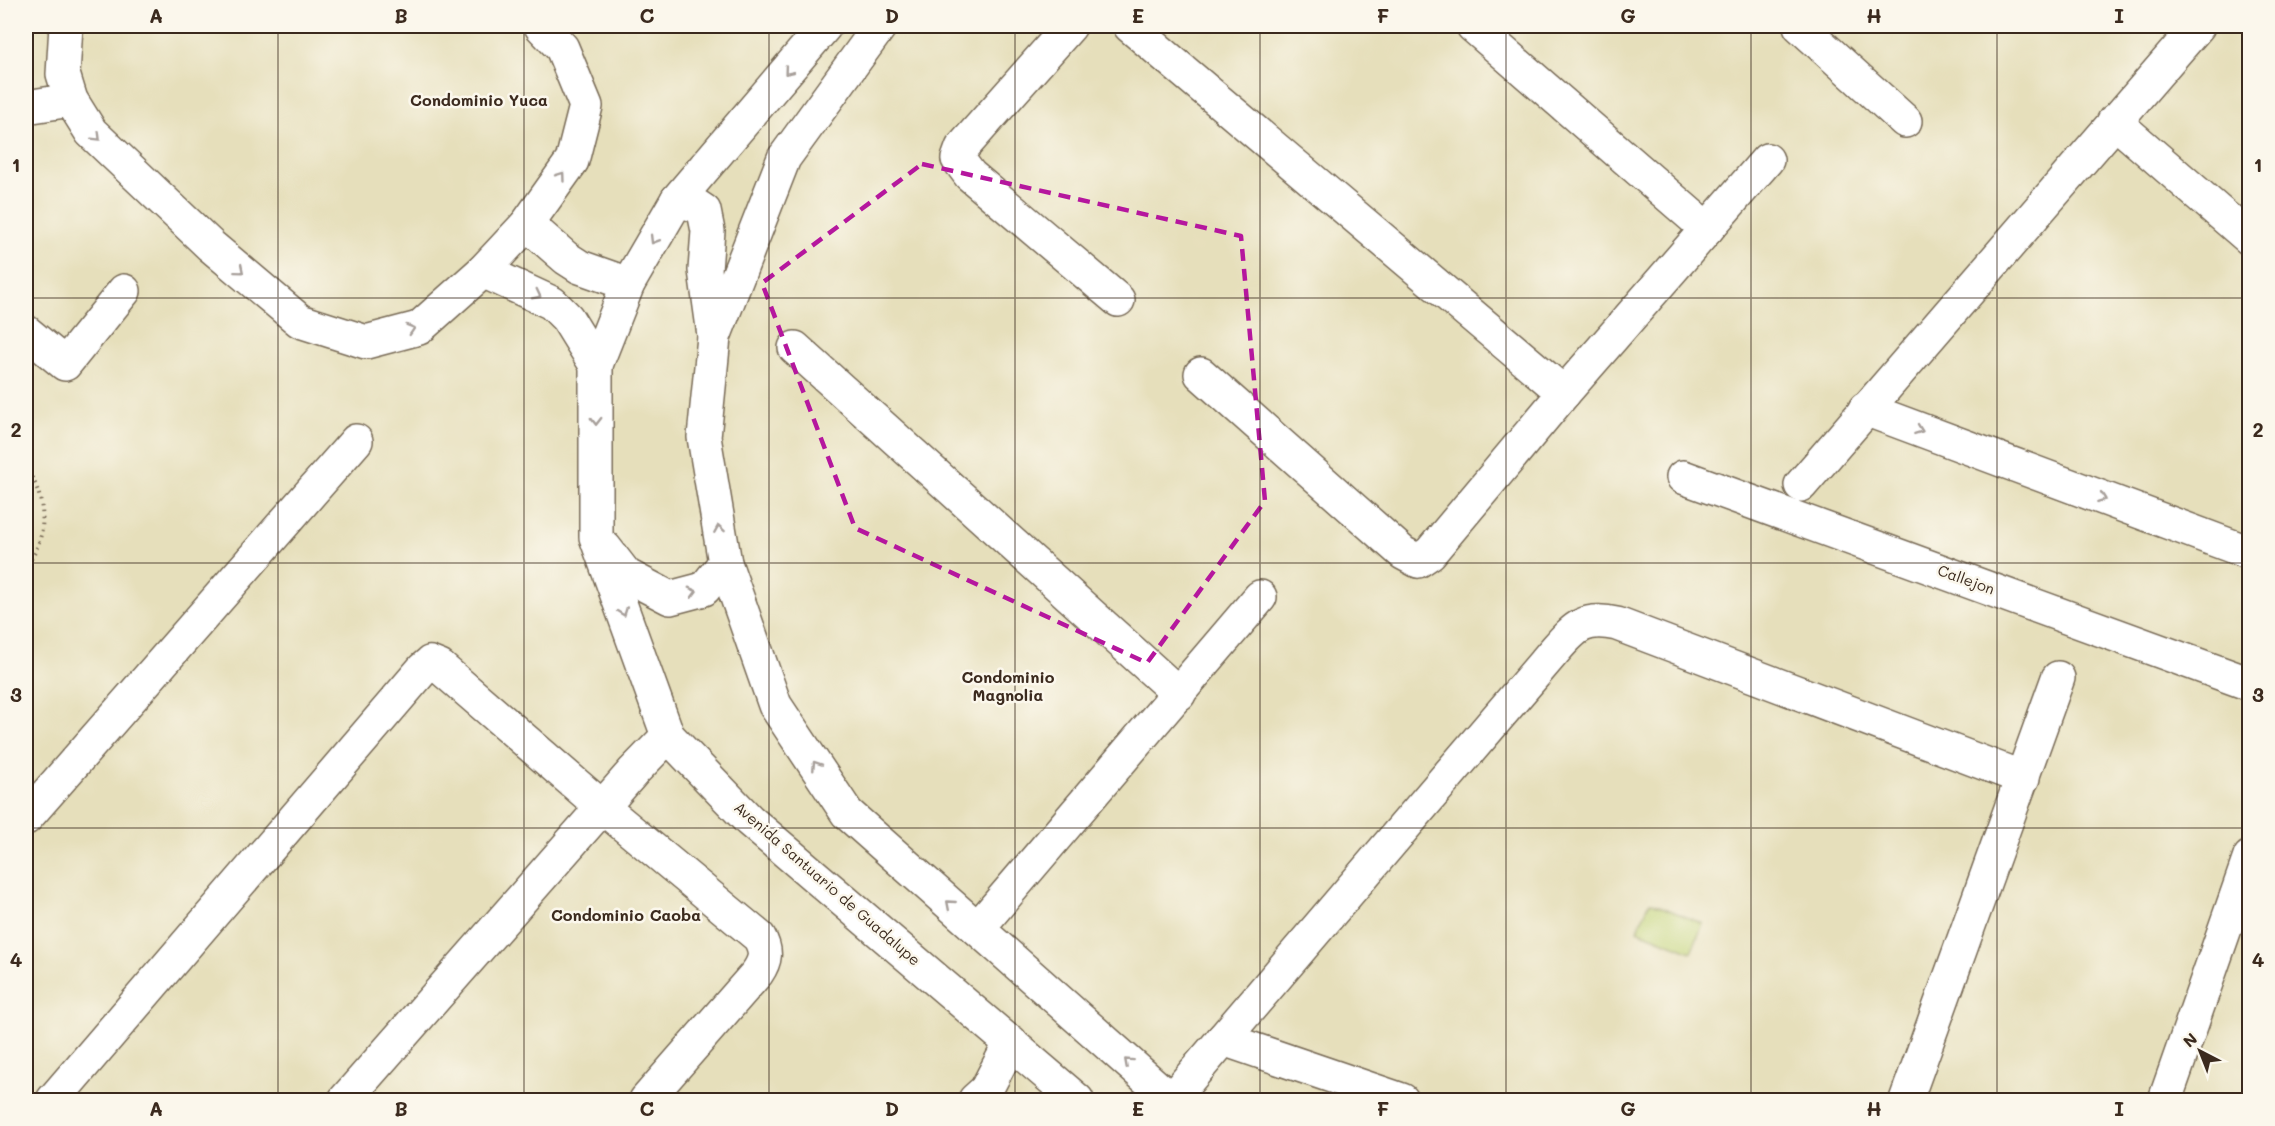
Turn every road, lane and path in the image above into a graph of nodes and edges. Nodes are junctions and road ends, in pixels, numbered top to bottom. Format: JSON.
{"nodes":[{"id":1,"x":66,"y":26,"type":"edge"},
{"id":2,"x":541,"y":26,"type":"edge"},
{"id":3,"x":825,"y":26,"type":"edge"},
{"id":4,"x":880,"y":26,"type":"edge"},
{"id":5,"x":1070,"y":26,"type":"edge"},
{"id":6,"x":1130,"y":26,"type":"edge"},
{"id":7,"x":1473,"y":26,"type":"edge"},
{"id":8,"x":1800,"y":26,"type":"edge"},
{"id":9,"x":2198,"y":26,"type":"edge"},
{"id":10,"x":71,"y":100,"type":"junction"},
{"id":11,"x":26,"y":107,"type":"edge"},
{"id":12,"x":1905,"y":121,"type":"dead end"},
{"id":13,"x":2114,"y":121,"type":"junction"},
{"id":14,"x":1767,"y":160,"type":"dead end"},
{"id":15,"x":677,"y":200,"type":"junction"},
{"id":16,"x":527,"y":224,"type":"junction"},
{"id":17,"x":1707,"y":229,"type":"junction"},
{"id":18,"x":2250,"y":239,"type":"edge"},
{"id":19,"x":483,"y":271,"type":"junction"},
{"id":20,"x":628,"y":284,"type":"junction"},
{"id":21,"x":124,"y":291,"type":"dead end"},
{"id":22,"x":1118,"y":300,"type":"dead end"},
{"id":23,"x":26,"y":332,"type":"edge"},
{"id":24,"x":714,"y":337,"type":"junction"},
{"id":25,"x":795,"y":348,"type":"dead end"},
{"id":26,"x":596,"y":365,"type":"junction"},
{"id":27,"x":1201,"y":374,"type":"dead end"},
{"id":28,"x":1564,"y":393,"type":"junction"},
{"id":29,"x":1864,"y":409,"type":"junction"},
{"id":30,"x":356,"y":441,"type":"dead end"},
{"id":31,"x":26,"y":467,"type":"edge"},
{"id":32,"x":1683,"y":477,"type":"dead end"},
{"id":33,"x":1801,"y":484,"type":"dead end"},
{"id":34,"x":596,"y":537,"type":"junction"},
{"id":35,"x":2250,"y":553,"type":"edge"},
{"id":36,"x":725,"y":563,"type":"junction"},
{"id":37,"x":26,"y":566,"type":"edge"},
{"id":38,"x":1260,"y":597,"type":"dead end"},
{"id":39,"x":2058,"y":678,"type":"dead end"},
{"id":40,"x":2250,"y":684,"type":"edge"},
{"id":41,"x":1179,"y":694,"type":"junction"},
{"id":42,"x":668,"y":736,"type":"junction"},
{"id":43,"x":2023,"y":778,"type":"junction"},
{"id":44,"x":602,"y":807,"type":"junction"},
{"id":45,"x":26,"y":818,"type":"edge"},
{"id":46,"x":2250,"y":857,"type":"edge"},
{"id":47,"x":978,"y":928,"type":"junction"},
{"id":48,"x":1011,"y":1042,"type":"junction"},
{"id":49,"x":1215,"y":1048,"type":"junction"},
{"id":50,"x":980,"y":1095,"type":"edge"},
{"id":51,"x":1171,"y":1100,"type":"edge"},
{"id":52,"x":53,"y":1101,"type":"edge"},
{"id":53,"x":345,"y":1101,"type":"edge"},
{"id":54,"x":646,"y":1101,"type":"edge"},
{"id":55,"x":1077,"y":1101,"type":"edge"},
{"id":56,"x":1402,"y":1101,"type":"edge"},
{"id":57,"x":1905,"y":1101,"type":"edge"},
{"id":58,"x":2166,"y":1101,"type":"edge"}],
"edges":[{"from":1,"to":10,"type":"street"},
{"from":16,"to":2,"type":"street","one_way":true},
{"from":3,"to":15,"type":"street","name":"Avenida Santuario de Guadalupe","one_way":true},
{"from":4,"to":24,"type":"street"},
{"from":5,"to":22,"type":"street"},
{"from":6,"to":28,"type":"street"},
{"from":7,"to":17,"type":"street"},
{"from":8,"to":12,"type":"street"},
{"from":9,"to":13,"type":"street"},
{"from":10,"to":11,"type":"street"},
{"from":10,"to":19,"type":"street","one_way":true},
{"from":13,"to":18,"type":"street"},
{"from":13,"to":29,"type":"street"},
{"from":14,"to":17,"type":"street"},
{"from":15,"to":20,"type":"street","name":"Avenida Santuario de Guadalupe","one_way":true},
{"from":15,"to":24,"type":"street"},
{"from":16,"to":19,"type":"street"},
{"from":16,"to":20,"type":"street"},
{"from":17,"to":28,"type":"street"},
{"from":19,"to":26,"type":"street","one_way":true},
{"from":20,"to":26,"type":"street","name":"Avenida Santuario de Guadalupe"},
{"from":21,"to":23,"type":"street"},
{"from":36,"to":24,"type":"street","one_way":true},
{"from":25,"to":41,"type":"street"},
{"from":26,"to":34,"type":"street","name":"Avenida Santuario de Guadalupe","one_way":true},
{"from":27,"to":28,"type":"street"},
{"from":29,"to":33,"type":"street"},
{"from":29,"to":35,"type":"street","one_way":true},
{"from":30,"to":45,"type":"street"},
{"from":31,"to":37,"type":"path"},
{"from":32,"to":40,"type":"street","name":"Callejon"},
{"from":34,"to":36,"type":"street","one_way":true},
{"from":34,"to":42,"type":"street","name":"Avenida Santuario de Guadalupe","one_way":true},
{"from":47,"to":36,"type":"street","one_way":true},
{"from":38,"to":41,"type":"street"},
{"from":39,"to":43,"type":"street"},
{"from":41,"to":47,"type":"street"},
{"from":42,"to":44,"type":"street"},
{"from":42,"to":48,"type":"street","name":"Avenida Santuario de Guadalupe"},
{"from":43,"to":49,"type":"street"},
{"from":43,"to":57,"type":"street"},
{"from":44,"to":52,"type":"street"},
{"from":44,"to":53,"type":"street"},
{"from":44,"to":54,"type":"street"},
{"from":46,"to":58,"type":"street"},
{"from":51,"to":47,"type":"street","one_way":true},
{"from":48,"to":50,"type":"street"},
{"from":48,"to":55,"type":"street","name":"Avenida Santuario de Guadalupe"},
{"from":49,"to":51,"type":"street"},
{"from":49,"to":56,"type":"street"}]}
